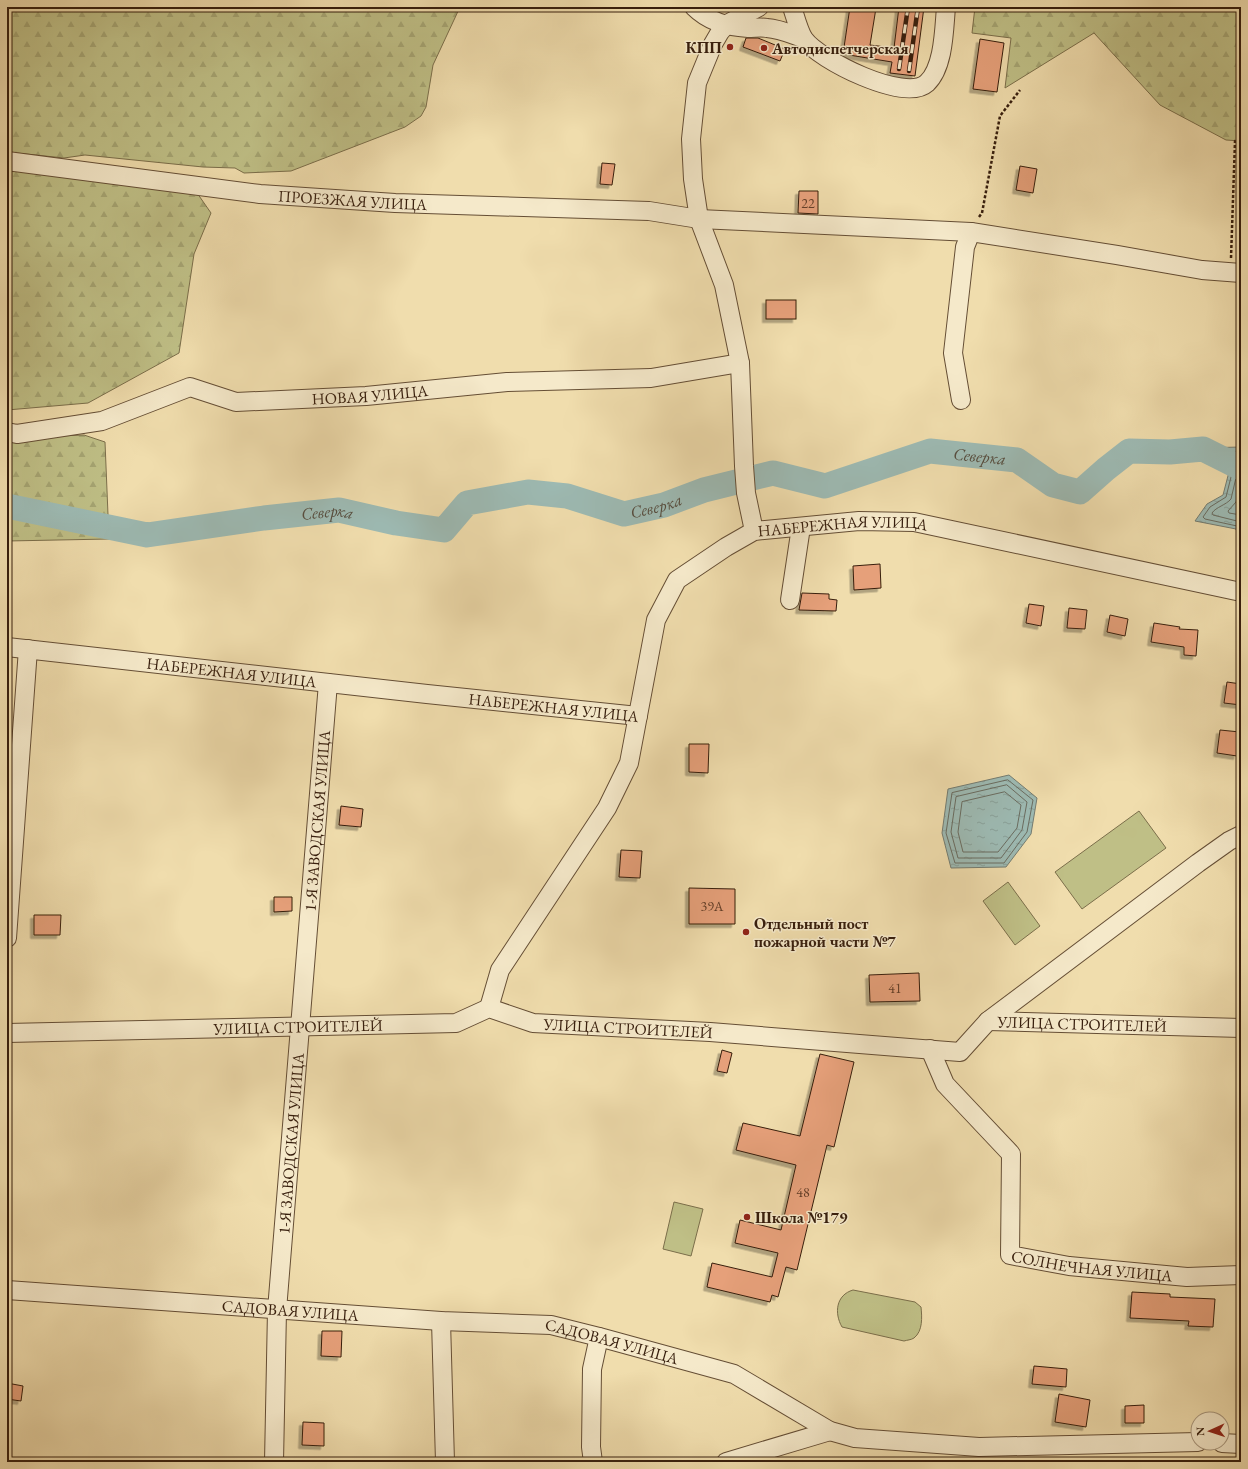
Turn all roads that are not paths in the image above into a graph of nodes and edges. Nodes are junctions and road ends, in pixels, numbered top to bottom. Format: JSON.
{"nodes":[{"id":1,"x":694,"y":7,"type":"edge"},
{"id":2,"x":737,"y":7,"type":"edge"},
{"id":3,"x":759,"y":7,"type":"edge"},
{"id":4,"x":792,"y":7,"type":"edge"},
{"id":5,"x":946,"y":7,"type":"edge"},
{"id":6,"x":727,"y":24,"type":"junction"},
{"id":7,"x":803,"y":38,"type":"junction"},
{"id":8,"x":7,"y":160,"type":"edge"},
{"id":9,"x":700,"y":219,"type":"junction"},
{"id":10,"x":971,"y":232,"type":"junction"},
{"id":11,"x":1236,"y":273,"type":"edge"},
{"id":12,"x":740,"y":363,"type":"junction"},
{"id":13,"x":961,"y":400,"type":"dead end"},
{"id":14,"x":7,"y":432,"type":"edge"},
{"id":15,"x":801,"y":527,"type":"junction"},
{"id":16,"x":754,"y":531,"type":"junction"},
{"id":17,"x":1241,"y":592,"type":"edge"},
{"id":18,"x":790,"y":600,"type":"dead end"},
{"id":19,"x":7,"y":647,"type":"edge"},
{"id":20,"x":28,"y":649,"type":"junction"},
{"id":21,"x":328,"y":683,"type":"junction"},
{"id":22,"x":638,"y":716,"type":"junction"},
{"id":23,"x":1241,"y":835,"type":"edge"},
{"id":24,"x":7,"y":938,"type":"edge"},
{"id":25,"x":489,"y":1008,"type":"junction"},
{"id":26,"x":988,"y":1021,"type":"junction"},
{"id":27,"x":300,"y":1027,"type":"junction"},
{"id":28,"x":1241,"y":1028,"type":"edge"},
{"id":29,"x":7,"y":1033,"type":"edge"},
{"id":30,"x":930,"y":1049,"type":"junction"},
{"id":31,"x":1241,"y":1275,"type":"edge"},
{"id":32,"x":7,"y":1290,"type":"edge"},
{"id":33,"x":277,"y":1310,"type":"junction"},
{"id":34,"x":441,"y":1321,"type":"junction"},
{"id":35,"x":599,"y":1337,"type":"junction"},
{"id":36,"x":830,"y":1431,"type":"junction"},
{"id":37,"x":1190,"y":1442,"type":"edge"},
{"id":38,"x":1230,"y":1443,"type":"edge"},
{"id":39,"x":1241,"y":1444,"type":"edge"},
{"id":40,"x":274,"y":1462,"type":"edge"},
{"id":41,"x":444,"y":1462,"type":"edge"},
{"id":42,"x":593,"y":1462,"type":"edge"},
{"id":43,"x":726,"y":1462,"type":"edge"}],
"edges":[{"from":1,"to":6,"type":"street"},
{"from":2,"to":6,"type":"street"},
{"from":3,"to":6,"type":"street"},
{"from":4,"to":7,"type":"street"},
{"from":5,"to":7,"type":"street"},
{"from":6,"to":7,"type":"street"},
{"from":6,"to":9,"type":"street"},
{"from":8,"to":9,"type":"street","name":"ПРОЕЗЖАЯ УЛИЦА"},
{"from":9,"to":10,"type":"street","name":"ПРОЕЗЖАЯ УЛИЦА"},
{"from":9,"to":12,"type":"street"},
{"from":10,"to":11,"type":"street","name":"ПРОЕЗЖАЯ УЛИЦА"},
{"from":10,"to":13,"type":"street"},
{"from":12,"to":14,"type":"street","name":"НОВАЯ УЛИЦА"},
{"from":12,"to":16,"type":"street"},
{"from":15,"to":16,"type":"street","name":"НАБЕРЕЖНАЯ УЛИЦА"},
{"from":15,"to":17,"type":"street","name":"НАБЕРЕЖНАЯ УЛИЦА"},
{"from":15,"to":18,"type":"street"},
{"from":16,"to":22,"type":"street","name":"НАБЕРЕЖНАЯ УЛИЦА"},
{"from":19,"to":20,"type":"street","name":"НАБЕРЕЖНАЯ УЛИЦА"},
{"from":20,"to":21,"type":"street","name":"НАБЕРЕЖНАЯ УЛИЦА"},
{"from":20,"to":24,"type":"street"},
{"from":21,"to":22,"type":"street","name":"НАБЕРЕЖНАЯ УЛИЦА"},
{"from":21,"to":27,"type":"street","name":"1-Я ЗАВОДСКАЯ УЛИЦА"},
{"from":22,"to":25,"type":"street"},
{"from":23,"to":26,"type":"street"},
{"from":25,"to":27,"type":"street","name":"УЛИЦА СТРОИТЕЛЕЙ"},
{"from":25,"to":30,"type":"street","name":"УЛИЦА СТРОИТЕЛЕЙ"},
{"from":26,"to":28,"type":"street","name":"УЛИЦА СТРОИТЕЛЕЙ"},
{"from":26,"to":30,"type":"street","name":"УЛИЦА СТРОИТЕЛЕЙ"},
{"from":27,"to":29,"type":"street","name":"УЛИЦА СТРОИТЕЛЕЙ"},
{"from":27,"to":33,"type":"street","name":"1-Я ЗАВОДСКАЯ УЛИЦА"},
{"from":30,"to":31,"type":"street","name":"СОЛНЕЧНАЯ УЛИЦА"},
{"from":32,"to":33,"type":"street","name":"САДОВАЯ УЛИЦА"},
{"from":33,"to":34,"type":"street","name":"САДОВАЯ УЛИЦА"},
{"from":33,"to":40,"type":"street","name":"1-Я ЗАВОДСКАЯ УЛИЦА"},
{"from":34,"to":35,"type":"street","name":"САДОВАЯ УЛИЦА"},
{"from":34,"to":41,"type":"street"},
{"from":35,"to":36,"type":"street","name":"САДОВАЯ УЛИЦА"},
{"from":35,"to":42,"type":"street"},
{"from":36,"to":37,"type":"street","name":"САДОВАЯ УЛИЦА"},
{"from":36,"to":43,"type":"street"},
{"from":38,"to":39,"type":"street"}]}
